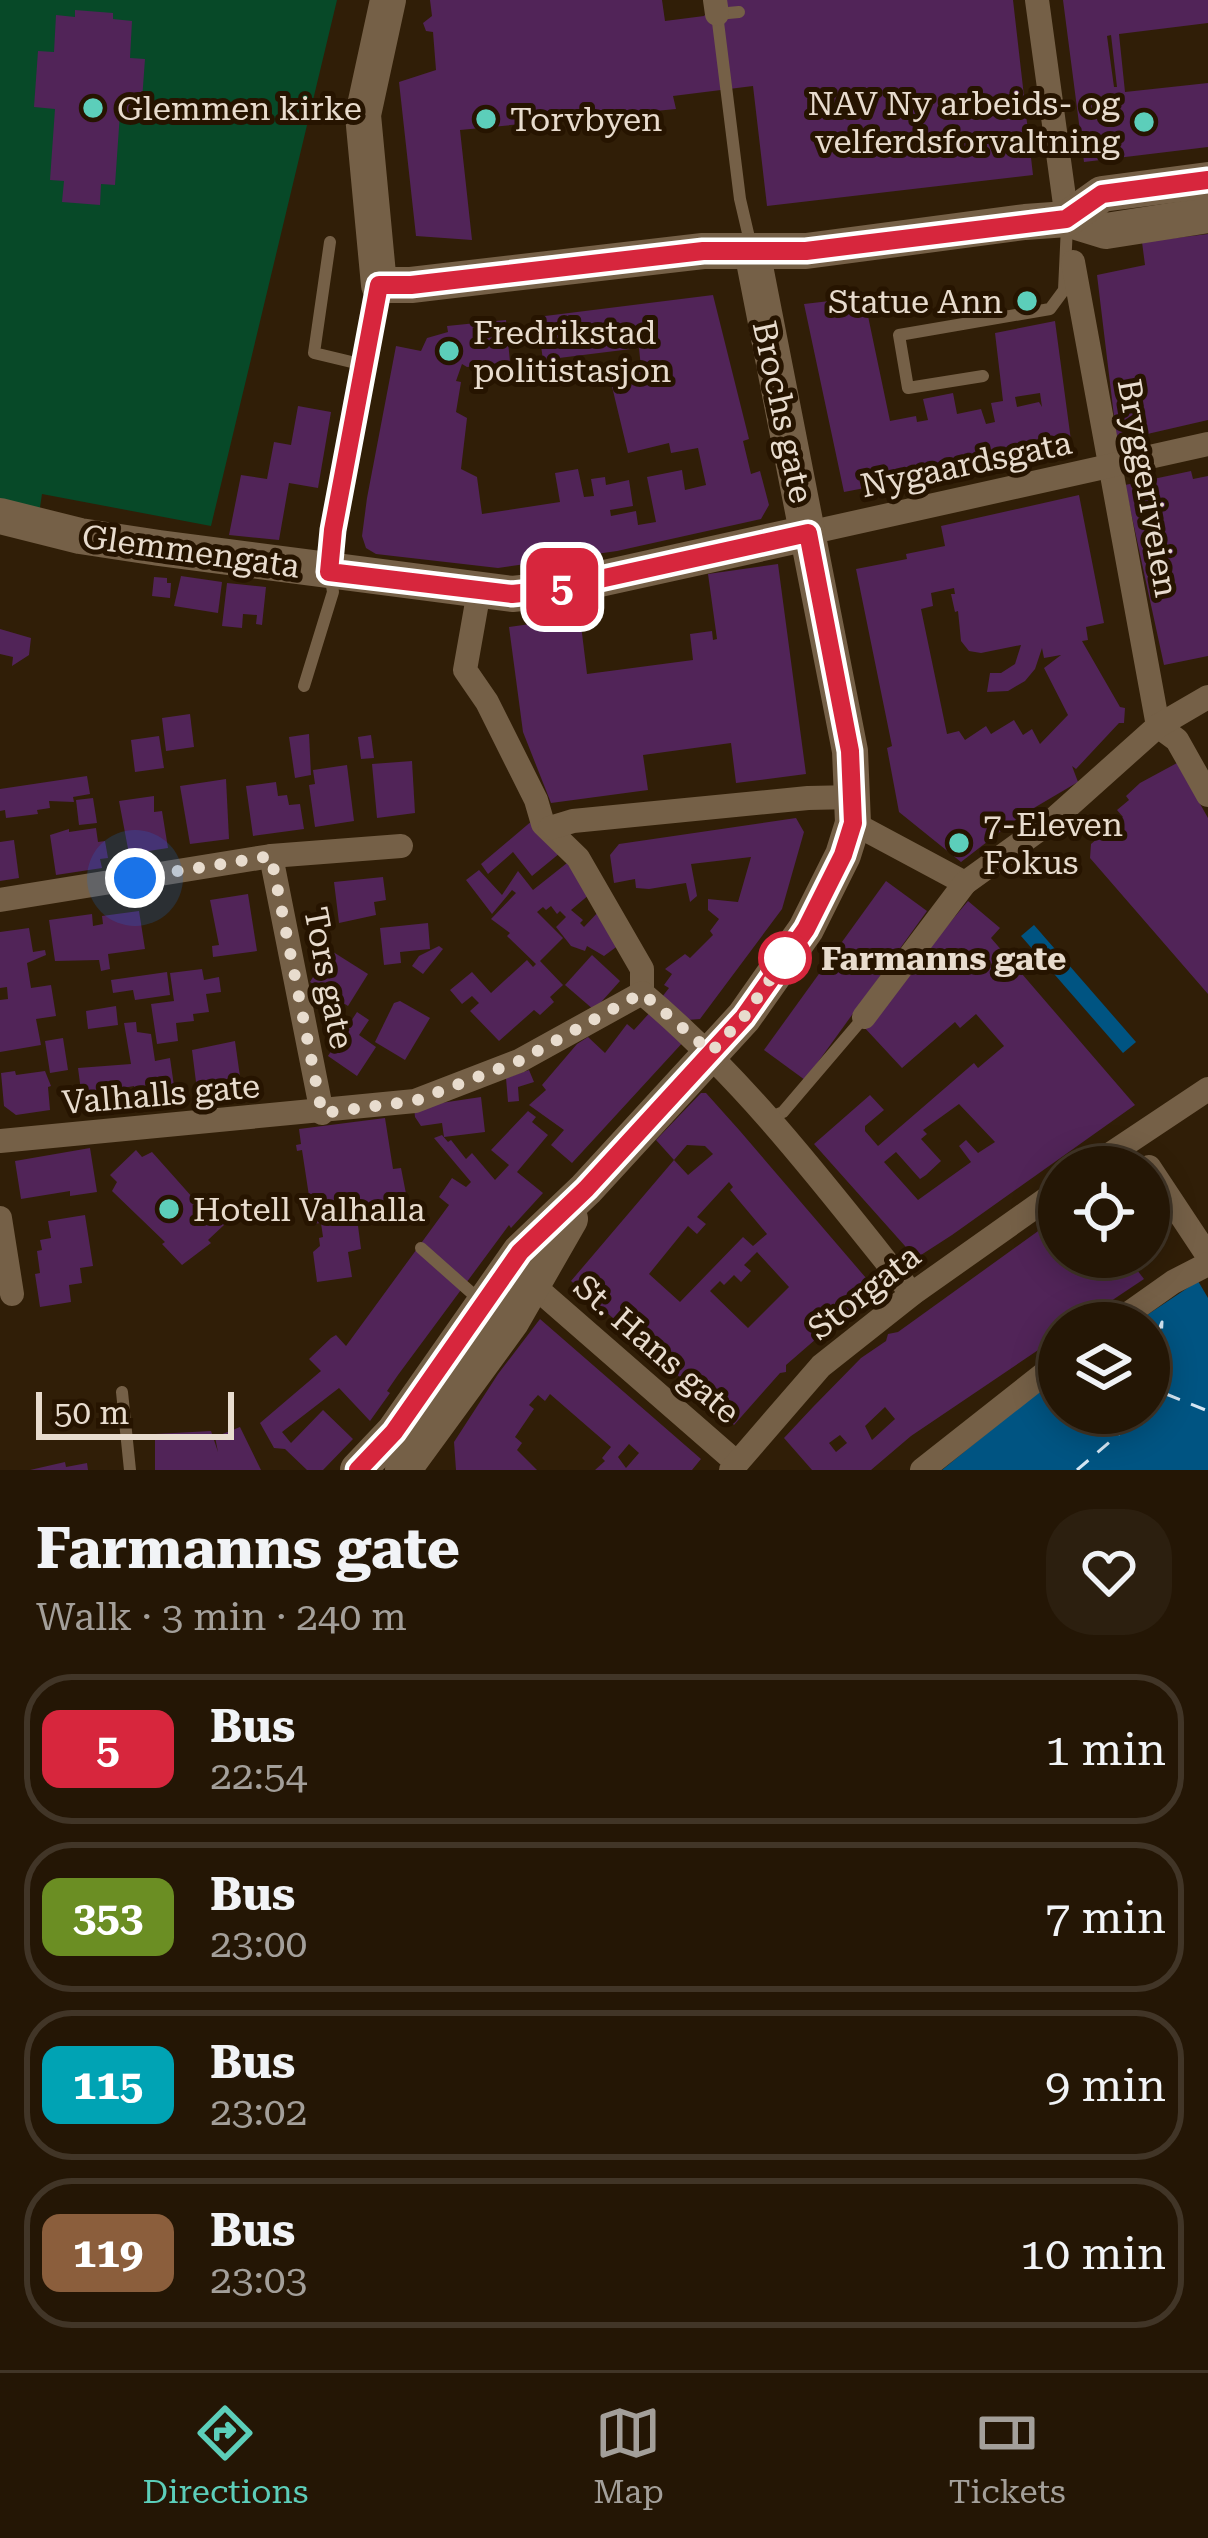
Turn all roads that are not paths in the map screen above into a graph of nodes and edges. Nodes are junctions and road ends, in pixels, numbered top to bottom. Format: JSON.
{"nodes":[{"id":1,"x":388,"y":0,"type":"edge"},
{"id":2,"x":1037,"y":0,"type":"edge"},
{"id":3,"x":724,"y":8,"type":"edge"},
{"id":4,"x":1208,"y":180,"type":"edge"},
{"id":5,"x":1208,"y":215,"type":"edge"},
{"id":6,"x":1066,"y":219,"type":"junction"},
{"id":7,"x":330,"y":242,"type":"dead end"},
{"id":8,"x":752,"y":251,"type":"junction"},
{"id":9,"x":1073,"y":262,"type":"dead end"},
{"id":10,"x":379,"y":285,"type":"junction"},
{"id":11,"x":364,"y":365,"type":"junction"},
{"id":12,"x":983,"y":376,"type":"dead end"},
{"id":13,"x":1208,"y":444,"type":"edge"},
{"id":14,"x":1110,"y":466,"type":"junction"},
{"id":15,"x":0,"y":516,"type":"edge"},
{"id":16,"x":808,"y":533,"type":"junction"},
{"id":17,"x":329,"y":572,"type":"junction"},
{"id":18,"x":479,"y":591,"type":"junction"},
{"id":19,"x":304,"y":686,"type":"dead end"},
{"id":20,"x":1208,"y":697,"type":"edge"},
{"id":21,"x":1157,"y":726,"type":"junction"},
{"id":22,"x":1208,"y":794,"type":"edge"},
{"id":23,"x":853,"y":810,"type":"junction"},
{"id":24,"x":550,"y":828,"type":"junction"},
{"id":25,"x":401,"y":846,"type":"dead end"},
{"id":26,"x":271,"y":856,"type":"junction"},
{"id":27,"x":965,"y":883,"type":"junction"},
{"id":28,"x":0,"y":901,"type":"edge"},
{"id":29,"x":642,"y":993,"type":"junction"},
{"id":30,"x":864,"y":1017,"type":"joint"},
{"id":31,"x":711,"y":1052,"type":"junction"},
{"id":32,"x":1208,"y":1089,"type":"edge"},
{"id":33,"x":322,"y":1113,"type":"junction"},
{"id":34,"x":768,"y":1118,"type":"junction"},
{"id":35,"x":0,"y":1141,"type":"edge"},
{"id":36,"x":1122,"y":1146,"type":"edge"},
{"id":37,"x":586,"y":1189,"type":"junction"},
{"id":38,"x":1170,"y":1201,"type":"edge"},
{"id":39,"x":1038,"y":1205,"type":"edge"},
{"id":40,"x":0,"y":1218,"type":"edge"},
{"id":41,"x":421,"y":1248,"type":"dead end"},
{"id":42,"x":1208,"y":1260,"type":"edge"},
{"id":43,"x":534,"y":1286,"type":"junction"},
{"id":44,"x":12,"y":1294,"type":"dead end"},
{"id":45,"x":912,"y":1294,"type":"junction"},
{"id":46,"x":1145,"y":1302,"type":"edge"},
{"id":47,"x":498,"y":1313,"type":"junction"},
{"id":48,"x":1038,"y":1378,"type":"edge"},
{"id":49,"x":122,"y":1391,"type":"dead end"},
{"id":50,"x":384,"y":1465,"type":"edge"},
{"id":51,"x":734,"y":1466,"type":"edge"},
{"id":52,"x":130,"y":1470,"type":"edge"},
{"id":53,"x":922,"y":1470,"type":"edge"}],
"edges":[{"from":1,"to":10,"type":"street"},
{"from":2,"to":6,"type":"street"},
{"from":3,"to":8,"type":"lane","name":"Brochs gate"},
{"from":4,"to":6,"type":"street"},
{"from":5,"to":6,"type":"street"},
{"from":6,"to":8,"type":"street"},
{"from":6,"to":12,"type":"lane"},
{"from":7,"to":11,"type":"lane"},
{"from":8,"to":10,"type":"street"},
{"from":8,"to":16,"type":"street","name":"Brochs gate"},
{"from":9,"to":14,"type":"street","name":"Bryggeriveien"},
{"from":10,"to":11,"type":"street"},
{"from":11,"to":17,"type":"street"},
{"from":13,"to":14,"type":"street","name":"Nygaardsgata"},
{"from":14,"to":16,"type":"street","name":"Nygaardsgata"},
{"from":14,"to":21,"type":"street","name":"Bryggeriveien"},
{"from":15,"to":17,"type":"street","name":"Glemmengata"},
{"from":16,"to":18,"type":"street","name":"Glemmengata"},
{"from":16,"to":23,"type":"street","name":"Brochs gate"},
{"from":17,"to":18,"type":"street","name":"Glemmengata"},
{"from":17,"to":19,"type":"lane"},
{"from":18,"to":24,"type":"street"},
{"from":20,"to":21,"type":"street"},
{"from":21,"to":22,"type":"street"},
{"from":21,"to":27,"type":"street"},
{"from":23,"to":24,"type":"street"},
{"from":23,"to":27,"type":"street"},
{"from":23,"to":31,"type":"street"},
{"from":24,"to":29,"type":"street"},
{"from":25,"to":26,"type":"street"},
{"from":26,"to":28,"type":"street"},
{"from":26,"to":33,"type":"street","name":"Tors gate"},
{"from":27,"to":30,"type":"street"},
{"from":29,"to":31,"type":"street"},
{"from":29,"to":33,"type":"street","name":"Valhalls gate"},
{"from":30,"to":34,"type":"lane"},
{"from":31,"to":34,"type":"street"},
{"from":31,"to":37,"type":"street"},
{"from":32,"to":36,"type":"street"},
{"from":33,"to":35,"type":"street","name":"Valhalls gate"},
{"from":34,"to":45,"type":"street"},
{"from":37,"to":43,"type":"street"},
{"from":37,"to":47,"type":"street"},
{"from":38,"to":42,"type":"street"},
{"from":39,"to":45,"type":"street","name":"Storgata"},
{"from":40,"to":44,"type":"street"},
{"from":41,"to":47,"type":"lane"},
{"from":42,"to":46,"type":"street"},
{"from":43,"to":47,"type":"street"},
{"from":43,"to":51,"type":"street","name":"St. Hans gate"},
{"from":45,"to":51,"type":"street","name":"Storgata"},
{"from":47,"to":50,"type":"street"},
{"from":48,"to":53,"type":"street"},
{"from":49,"to":52,"type":"lane"}]}
